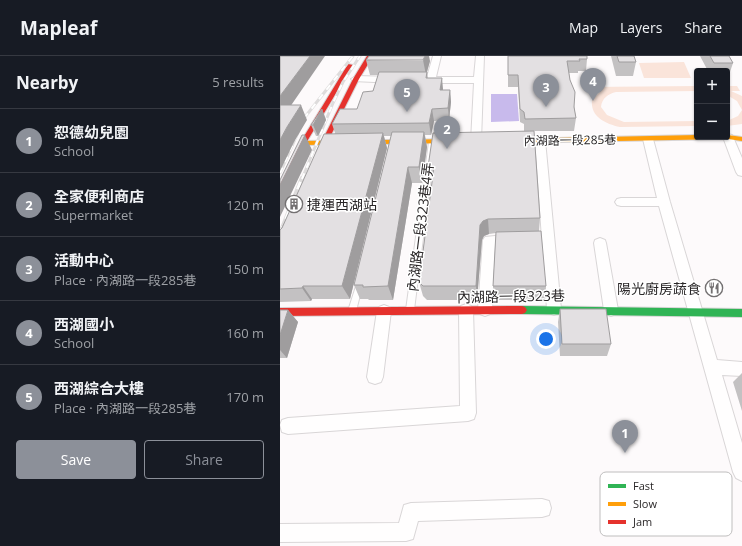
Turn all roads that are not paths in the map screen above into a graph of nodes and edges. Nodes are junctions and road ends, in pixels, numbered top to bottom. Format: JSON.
{"nodes":[{"id":1,"x":355,"y":56,"type":"edge"},
{"id":2,"x":370,"y":56,"type":"edge"},
{"id":3,"x":437,"y":56,"type":"edge"},
{"id":4,"x":480,"y":56,"type":"edge"},
{"id":5,"x":356,"y":79,"type":"junction"},
{"id":6,"x":431,"y":80,"type":"junction"},
{"id":7,"x":478,"y":80,"type":"junction"},
{"id":8,"x":730,"y":137,"type":"edge"},
{"id":9,"x":694,"y":138,"type":"edge"},
{"id":10,"x":648,"y":139,"type":"junction"},
{"id":11,"x":742,"y":139,"type":"edge"},
{"id":12,"x":540,"y":140,"type":"junction"},
{"id":13,"x":729,"y":140,"type":"edge"},
{"id":14,"x":479,"y":141,"type":"joint"},
{"id":15,"x":497,"y":141,"type":"edge"},
{"id":16,"x":432,"y":142,"type":"junction"},
{"id":17,"x":303,"y":143,"type":"junction"},
{"id":18,"x":324,"y":143,"type":"junction"},
{"id":19,"x":314,"y":164,"type":"edge"},
{"id":20,"x":742,"y":172,"type":"edge"},
{"id":21,"x":280,"y":192,"type":"edge"},
{"id":22,"x":621,"y":202,"type":"dead end"},
{"id":23,"x":664,"y":202,"type":"junction"},
{"id":24,"x":547,"y":239,"type":"junction"},
{"id":25,"x":600,"y":243,"type":"dead end"},
{"id":26,"x":362,"y":274,"type":"edge"},
{"id":27,"x":554,"y":309,"type":"junction"},
{"id":28,"x":466,"y":310,"type":"junction"},
{"id":29,"x":485,"y":310,"type":"junction"},
{"id":30,"x":611,"y":310,"type":"junction"},
{"id":31,"x":352,"y":311,"type":"junction"},
{"id":32,"x":384,"y":311,"type":"junction"},
{"id":33,"x":696,"y":311,"type":"junction"},
{"id":34,"x":280,"y":312,"type":"edge"},
{"id":35,"x":409,"y":312,"type":"junction"},
{"id":36,"x":742,"y":313,"type":"edge"},
{"id":37,"x":712,"y":367,"type":"junction"},
{"id":38,"x":742,"y":369,"type":"edge"},
{"id":39,"x":375,"y":377,"type":"dead end"},
{"id":40,"x":288,"y":426,"type":"dead end"},
{"id":41,"x":742,"y":472,"type":"edge"},
{"id":42,"x":542,"y":508,"type":"dead end"},
{"id":43,"x":280,"y":534,"type":"edge"}],
"edges":[{"from":1,"to":17,"type":"street"},
{"from":2,"to":5,"type":"street"},
{"from":3,"to":6,"type":"street"},
{"from":4,"to":7,"type":"street"},
{"from":5,"to":6,"type":"street"},
{"from":5,"to":18,"type":"street"},
{"from":6,"to":7,"type":"street"},
{"from":7,"to":14,"type":"street"},
{"from":8,"to":11,"type":"street","name":"內湖路一段285巷"},
{"from":9,"to":10,"type":"street","name":"內湖路一段285巷"},
{"from":10,"to":12,"type":"street","name":"內湖路一段285巷"},
{"from":10,"to":23,"type":"street"},
{"from":12,"to":15,"type":"street","name":"內湖路一段285巷"},
{"from":12,"to":24,"type":"street"},
{"from":13,"to":20,"type":"street"},
{"from":14,"to":16,"type":"street"},
{"from":16,"to":18,"type":"street"},
{"from":16,"to":35,"type":"lane","name":"內湖路一段323巷4弄"},
{"from":17,"to":18,"type":"street"},
{"from":17,"to":21,"type":"street"},
{"from":18,"to":19,"type":"street"},
{"from":22,"to":23,"type":"street"},
{"from":23,"to":33,"type":"street"},
{"from":24,"to":27,"type":"street"},
{"from":24,"to":29,"type":"street"},
{"from":25,"to":30,"type":"street"},
{"from":26,"to":31,"type":"lane"},
{"from":27,"to":29,"type":"street","name":"內湖路一段323巷"},
{"from":27,"to":30,"type":"street","name":"內湖路一段323巷"},
{"from":28,"to":29,"type":"street","name":"內湖路一段323巷"},
{"from":28,"to":35,"type":"street","name":"內湖路一段323巷"},
{"from":28,"to":40,"type":"street"},
{"from":30,"to":33,"type":"street","name":"內湖路一段323巷"},
{"from":31,"to":32,"type":"street","name":"內湖路一段323巷"},
{"from":31,"to":34,"type":"street","name":"內湖路一段323巷"},
{"from":32,"to":35,"type":"street","name":"內湖路一段323巷"},
{"from":32,"to":39,"type":"street"},
{"from":33,"to":36,"type":"street","name":"內湖路一段323巷"},
{"from":33,"to":37,"type":"street"},
{"from":37,"to":38,"type":"street"},
{"from":37,"to":41,"type":"street"},
{"from":42,"to":43,"type":"street"}]}
